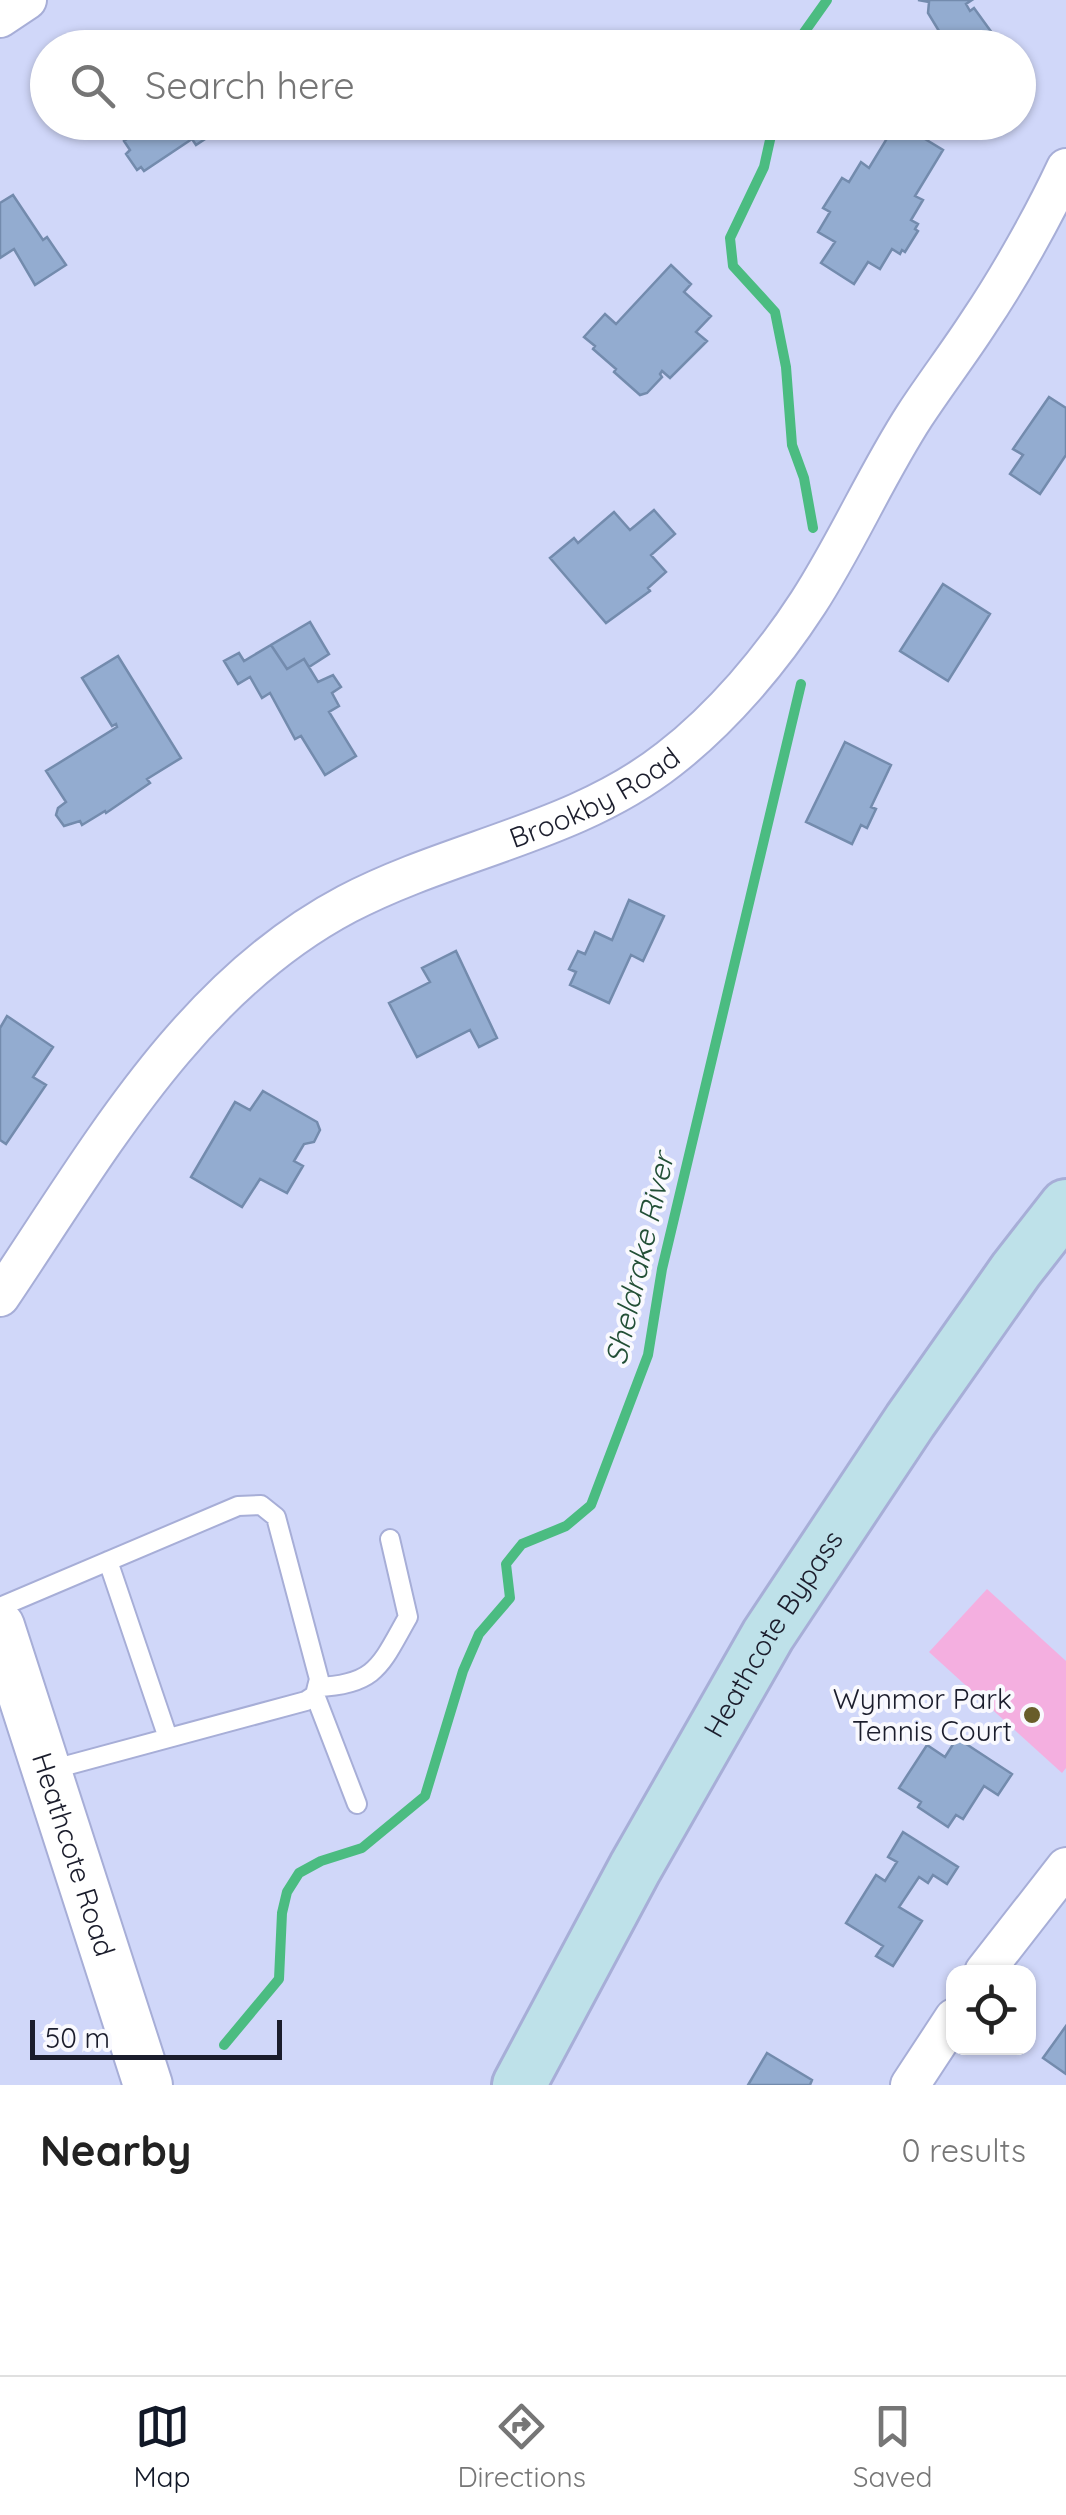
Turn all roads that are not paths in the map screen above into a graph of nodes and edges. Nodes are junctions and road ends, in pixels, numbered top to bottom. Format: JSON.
{"nodes":[{"id":1,"x":27,"y":0,"type":"edge"},
{"id":2,"x":0,"y":18,"type":"edge"},
{"id":3,"x":1066,"y":168,"type":"edge"},
{"id":4,"x":1066,"y":1206,"type":"edge"},
{"id":5,"x":0,"y":1297,"type":"edge"},
{"id":6,"x":390,"y":1539,"type":"dead end"},
{"id":7,"x":108,"y":1561,"type":"junction"},
{"id":8,"x":0,"y":1607,"type":"edge"},
{"id":9,"x":0,"y":1626,"type":"edge"},
{"id":10,"x":316,"y":1691,"type":"junction"},
{"id":11,"x":168,"y":1738,"type":"junction"},
{"id":12,"x":46,"y":1771,"type":"junction"},
{"id":13,"x":357,"y":1804,"type":"dead end"},
{"id":14,"x":1066,"y":1867,"type":"edge"},
{"id":15,"x":989,"y":1965,"type":"edge"},
{"id":16,"x":946,"y":2030,"type":"edge"},
{"id":17,"x":148,"y":2085,"type":"edge"},
{"id":18,"x":519,"y":2085,"type":"edge"},
{"id":19,"x":910,"y":2085,"type":"edge"}],
"edges":[{"from":1,"to":2,"type":"street"},
{"from":3,"to":5,"type":"street","name":"Brookby Road"},
{"from":4,"to":18,"type":"main road","name":"Heathcote Bypass"},
{"from":6,"to":10,"type":"lane"},
{"from":7,"to":8,"type":"lane"},
{"from":7,"to":10,"type":"lane"},
{"from":7,"to":11,"type":"lane"},
{"from":9,"to":12,"type":"street","name":"Heathcote Road"},
{"from":10,"to":11,"type":"lane"},
{"from":10,"to":13,"type":"lane"},
{"from":11,"to":12,"type":"lane"},
{"from":12,"to":17,"type":"street","name":"Heathcote Road"},
{"from":14,"to":15,"type":"street"},
{"from":16,"to":19,"type":"street"}]}
